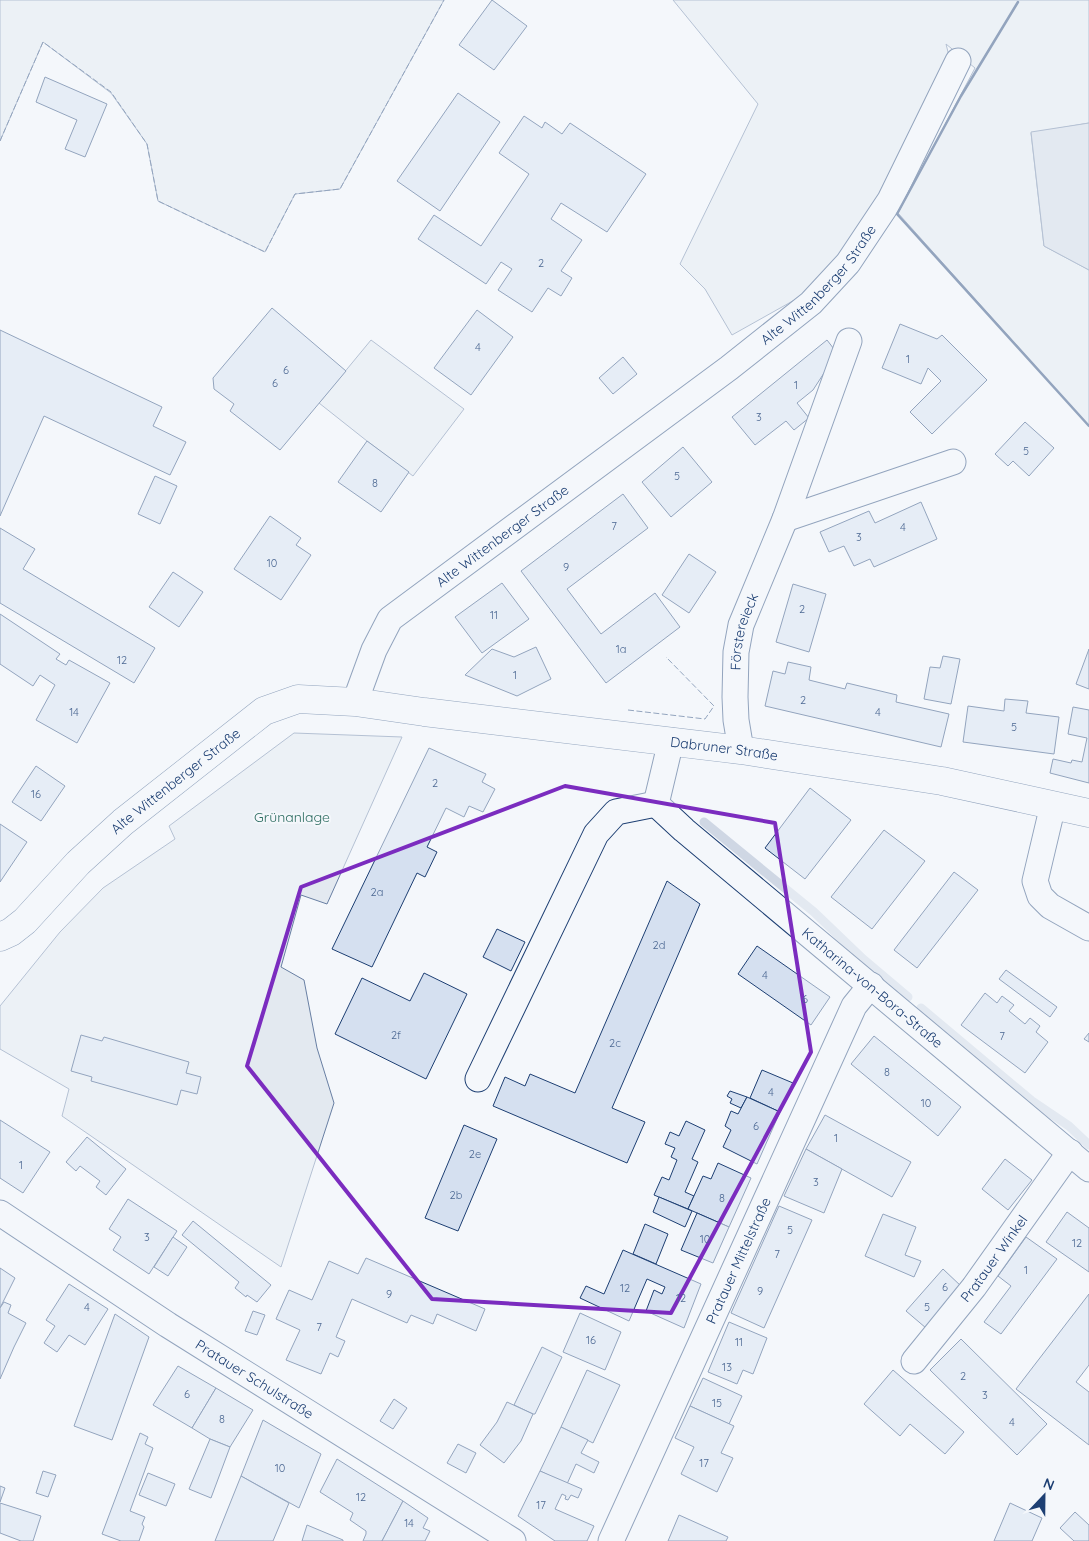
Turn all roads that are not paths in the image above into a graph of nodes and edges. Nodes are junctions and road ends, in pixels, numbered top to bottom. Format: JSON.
{"nodes":[{"id":1,"x":958,"y":60,"type":"dead end"},
{"id":2,"x":849,"y":341,"type":"dead end"},
{"id":3,"x":953,"y":462,"type":"dead end"},
{"id":4,"x":785,"y":519,"type":"junction"},
{"id":5,"x":355,"y":702,"type":"junction"},
{"id":6,"x":671,"y":741,"type":"junction"},
{"id":7,"x":741,"y":750,"type":"junction"},
{"id":8,"x":656,"y":804,"type":"junction"},
{"id":9,"x":1053,"y":805,"type":"junction"},
{"id":10,"x":1089,"y":813,"type":"edge"},
{"id":11,"x":1089,"y":928,"type":"edge"},
{"id":12,"x":0,"y":937,"type":"edge"},
{"id":13,"x":871,"y":985,"type":"junction"},
{"id":14,"x":478,"y":1079,"type":"dead end"},
{"id":15,"x":1070,"y":1152,"type":"junction"},
{"id":16,"x":1089,"y":1168,"type":"edge"},
{"id":17,"x":0,"y":1213,"type":"edge"},
{"id":18,"x":914,"y":1361,"type":"dead end"},
{"id":19,"x":512,"y":1541,"type":"edge"},
{"id":20,"x":611,"y":1541,"type":"edge"}],
"edges":[{"from":1,"to":5,"type":"street","name":"Alte Wittenberger Straße"},
{"from":2,"to":4,"type":"street","name":"Förstereieck"},
{"from":3,"to":4,"type":"street"},
{"from":4,"to":7,"type":"street","name":"Förstereieck"},
{"from":5,"to":6,"type":"street","name":"Dabruner Straße"},
{"from":5,"to":12,"type":"street","name":"Alte Wittenberger Straße"},
{"from":6,"to":7,"type":"street","name":"Dabruner Straße"},
{"from":6,"to":8,"type":"street"},
{"from":7,"to":9,"type":"street","name":"Dabruner Straße"},
{"from":8,"to":13,"type":"street","name":"Katharina-von-Bora-Straße"},
{"from":8,"to":14,"type":"street"},
{"from":9,"to":10,"type":"street","name":"Dabruner Straße"},
{"from":9,"to":11,"type":"street"},
{"from":13,"to":15,"type":"street","name":"Katharina-von-Bora-Straße"},
{"from":13,"to":20,"type":"street","name":"Pratauer Mittelstraße"},
{"from":15,"to":16,"type":"street","name":"Katharina-von-Bora-Straße"},
{"from":15,"to":18,"type":"street","name":"Pratauer Winkel"},
{"from":17,"to":19,"type":"street","name":"Pratauer Schulstraße"}]}
